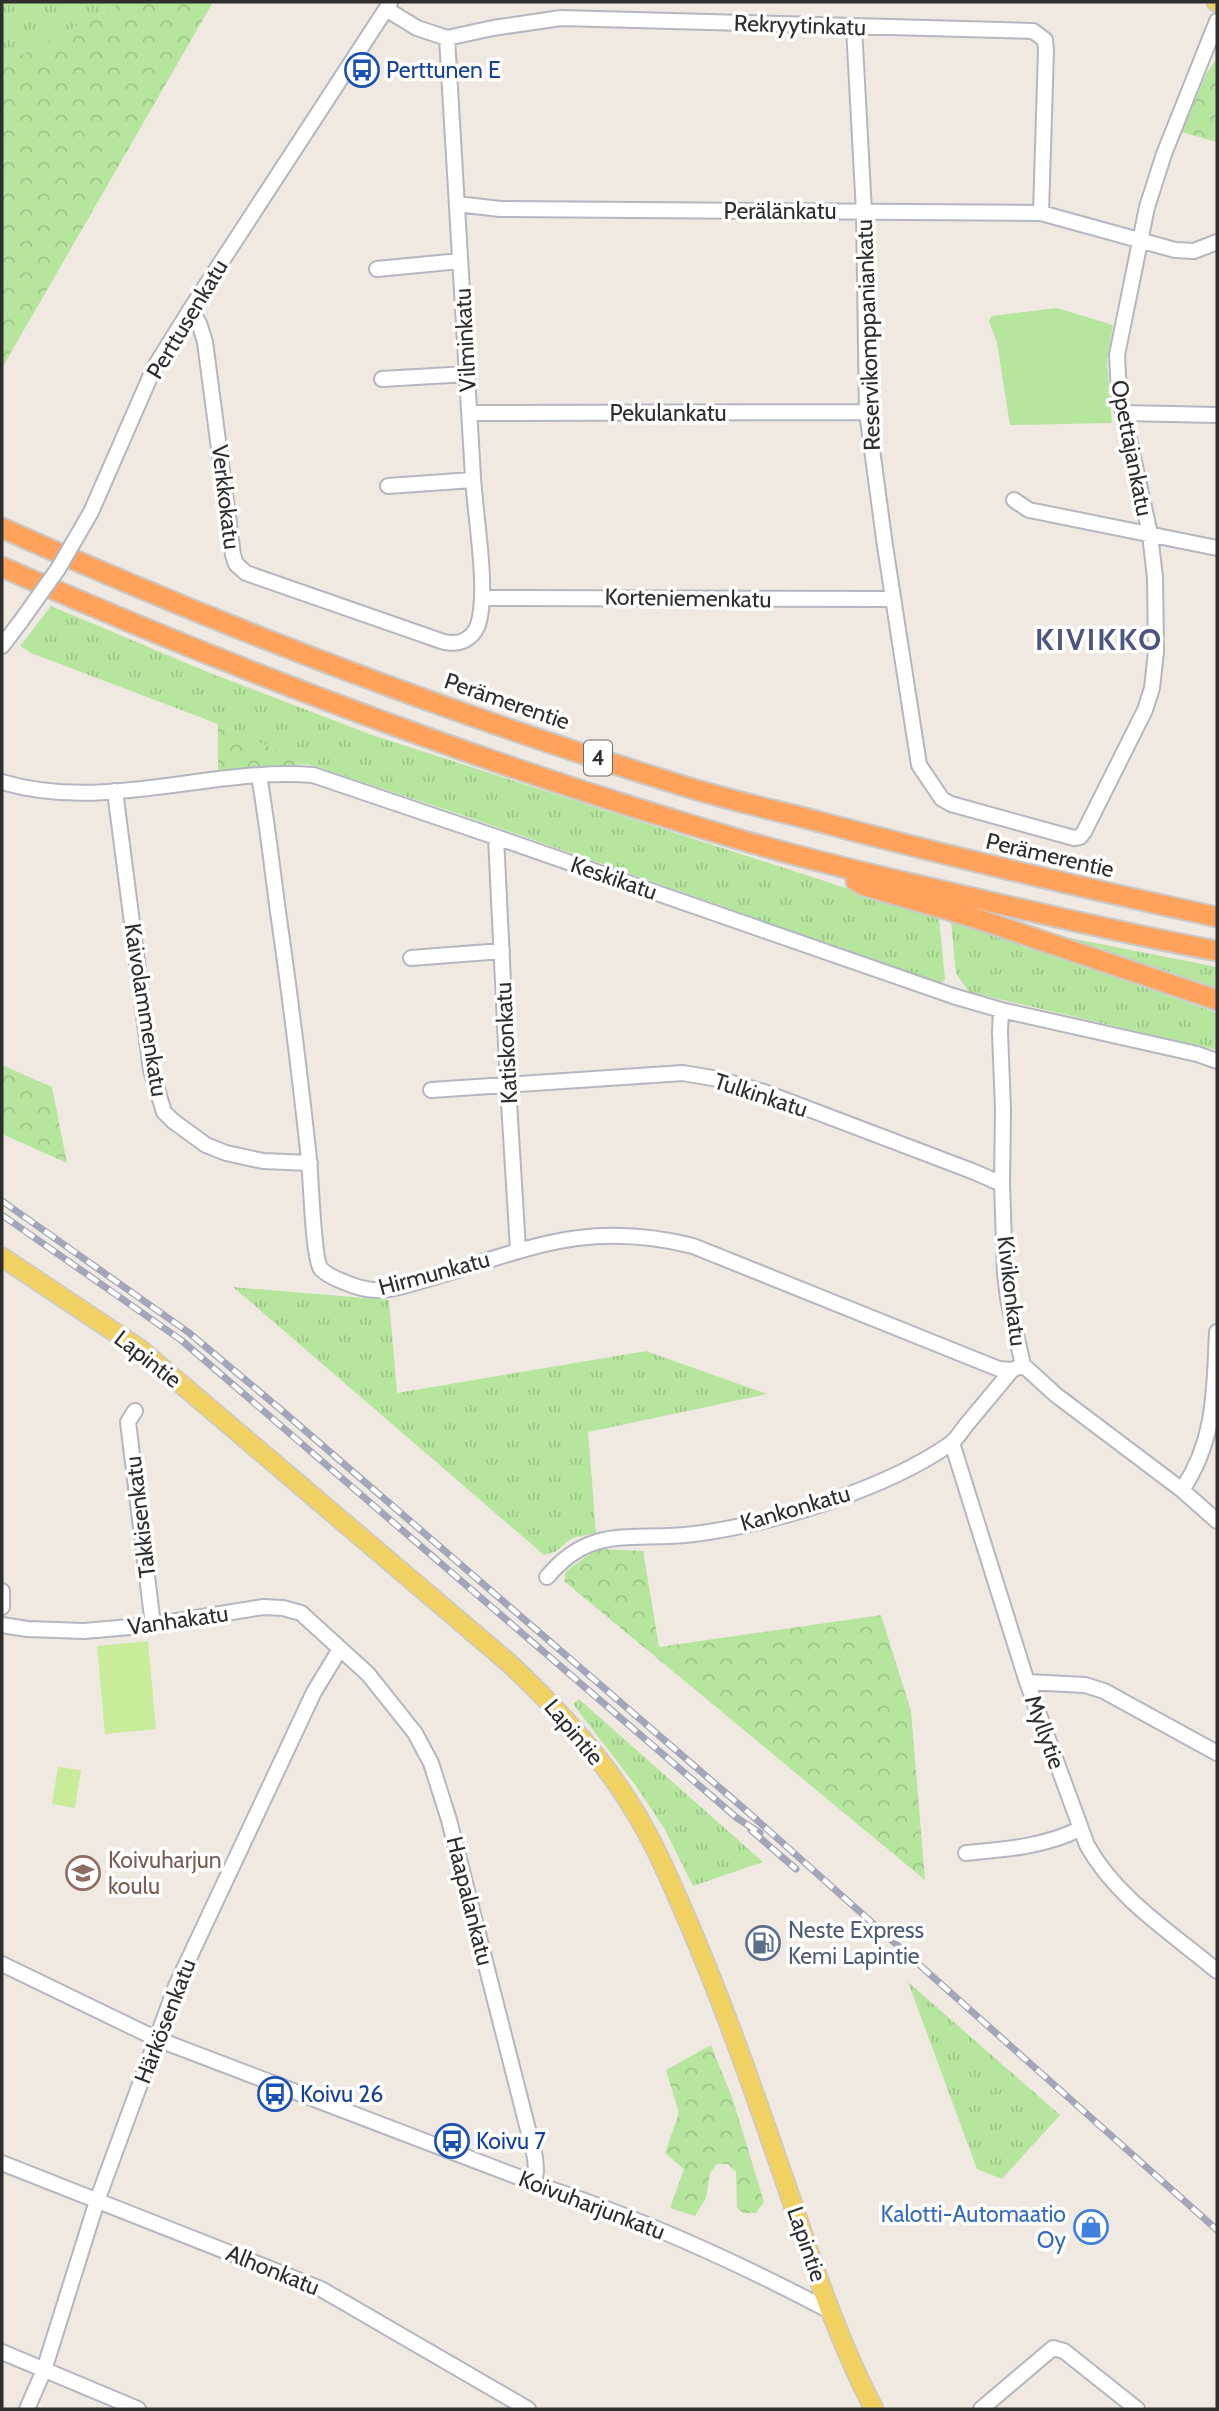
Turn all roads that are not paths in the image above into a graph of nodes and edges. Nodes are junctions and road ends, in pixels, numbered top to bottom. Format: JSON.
{"nodes":[{"id":1,"x":388,"y":5,"type":"edge"},
{"id":2,"x":1217,"y":21,"type":"edge"},
{"id":3,"x":854,"y":27,"type":"junction"},
{"id":4,"x":447,"y":38,"type":"junction"},
{"id":5,"x":457,"y":204,"type":"junction"},
{"id":6,"x":864,"y":212,"type":"junction"},
{"id":7,"x":1041,"y":214,"type":"junction"},
{"id":8,"x":1142,"y":239,"type":"junction"},
{"id":9,"x":1217,"y":242,"type":"edge"},
{"id":10,"x":460,"y":261,"type":"junction"},
{"id":11,"x":377,"y":269,"type":"dead end"},
{"id":12,"x":190,"y":310,"type":"junction"},
{"id":13,"x":467,"y":374,"type":"junction"},
{"id":14,"x":382,"y":379,"type":"dead end"},
{"id":15,"x":867,"y":412,"type":"junction"},
{"id":16,"x":470,"y":413,"type":"junction"},
{"id":17,"x":1123,"y":413,"type":"junction"},
{"id":18,"x":1217,"y":415,"type":"edge"},
{"id":19,"x":473,"y":480,"type":"junction"},
{"id":20,"x":388,"y":486,"type":"dead end"},
{"id":21,"x":1014,"y":500,"type":"dead end"},
{"id":22,"x":2,"y":528,"type":"edge"},
{"id":23,"x":1150,"y":534,"type":"junction"},
{"id":24,"x":1217,"y":548,"type":"edge"},
{"id":25,"x":2,"y":567,"type":"edge"},
{"id":26,"x":483,"y":598,"type":"junction"},
{"id":27,"x":893,"y":599,"type":"junction"},
{"id":28,"x":469,"y":638,"type":"joint"},
{"id":29,"x":2,"y":646,"type":"edge"},
{"id":30,"x":919,"y":765,"type":"joint"},
{"id":31,"x":259,"y":776,"type":"junction"},
{"id":32,"x":2,"y":782,"type":"edge"},
{"id":33,"x":115,"y":791,"type":"junction"},
{"id":34,"x":496,"y":836,"type":"junction"},
{"id":35,"x":825,"y":863,"type":"junction"},
{"id":36,"x":1217,"y":917,"type":"edge"},
{"id":37,"x":502,"y":951,"type":"junction"},
{"id":38,"x":1217,"y":951,"type":"edge"},
{"id":39,"x":411,"y":958,"type":"dead end"},
{"id":40,"x":1217,"y":1000,"type":"edge"},
{"id":41,"x":1001,"y":1010,"type":"junction"},
{"id":42,"x":1217,"y":1061,"type":"edge"},
{"id":43,"x":508,"y":1086,"type":"junction"},
{"id":44,"x":431,"y":1090,"type":"dead end"},
{"id":45,"x":310,"y":1163,"type":"junction"},
{"id":46,"x":1002,"y":1184,"type":"junction"},
{"id":47,"x":518,"y":1249,"type":"junction"},
{"id":48,"x":2,"y":1257,"type":"edge"},
{"id":49,"x":1217,"y":1332,"type":"edge"},
{"id":50,"x":1017,"y":1368,"type":"junction"},
{"id":51,"x":135,"y":1411,"type":"dead end"},
{"id":52,"x":952,"y":1443,"type":"junction"},
{"id":53,"x":1182,"y":1490,"type":"junction"},
{"id":54,"x":1217,"y":1521,"type":"edge"},
{"id":55,"x":547,"y":1577,"type":"dead end"},
{"id":56,"x":2,"y":1591,"type":"edge"},
{"id":57,"x":2,"y":1607,"type":"edge"},
{"id":58,"x":2,"y":1625,"type":"edge"},
{"id":59,"x":153,"y":1625,"type":"junction"},
{"id":60,"x":340,"y":1649,"type":"junction"},
{"id":61,"x":1027,"y":1682,"type":"junction"},
{"id":62,"x":1217,"y":1753,"type":"edge"},
{"id":63,"x":1080,"y":1829,"type":"junction"},
{"id":64,"x":966,"y":1853,"type":"dead end"},
{"id":65,"x":2,"y":1964,"type":"edge"},
{"id":66,"x":1217,"y":1971,"type":"edge"},
{"id":67,"x":157,"y":2039,"type":"junction"},
{"id":68,"x":2,"y":2163,"type":"edge"},
{"id":69,"x":534,"y":2182,"type":"junction"},
{"id":70,"x":97,"y":2201,"type":"junction"},
{"id":71,"x":830,"y":2311,"type":"junction"},
{"id":72,"x":2,"y":2352,"type":"edge"},
{"id":73,"x":44,"y":2370,"type":"junction"},
{"id":74,"x":27,"y":2409,"type":"edge"},
{"id":75,"x":138,"y":2409,"type":"edge"},
{"id":76,"x":528,"y":2409,"type":"edge"},
{"id":77,"x":874,"y":2409,"type":"edge"},
{"id":78,"x":981,"y":2409,"type":"edge"},
{"id":79,"x":1137,"y":2409,"type":"edge"}],
"edges":[{"from":1,"to":4,"type":"street"},
{"from":1,"to":12,"type":"street","name":"Perttusenkatu"},
{"from":2,"to":8,"type":"street","name":"Opettajankatu"},
{"from":3,"to":4,"type":"street","name":"Rekryytinkatu"},
{"from":3,"to":6,"type":"street","name":"Reservikomppaniankatu"},
{"from":3,"to":7,"type":"street","name":"Rekryytinkatu"},
{"from":4,"to":5,"type":"street","name":"Vilminkatu"},
{"from":5,"to":6,"type":"street","name":"Perälänkatu"},
{"from":5,"to":10,"type":"street","name":"Vilminkatu"},
{"from":6,"to":7,"type":"street","name":"Perälänkatu"},
{"from":6,"to":15,"type":"street","name":"Reservikomppaniankatu"},
{"from":7,"to":8,"type":"street","name":"Perälänkatu"},
{"from":8,"to":9,"type":"street","name":"Perälänkatu"},
{"from":8,"to":17,"type":"street","name":"Opettajankatu"},
{"from":10,"to":11,"type":"street"},
{"from":10,"to":13,"type":"street","name":"Vilminkatu"},
{"from":12,"to":28,"type":"street","name":"Verkkokatu"},
{"from":12,"to":29,"type":"street","name":"Perttusenkatu","bridge":true},
{"from":13,"to":14,"type":"street"},
{"from":13,"to":16,"type":"street","name":"Vilminkatu"},
{"from":15,"to":16,"type":"street","name":"Pekulankatu"},
{"from":15,"to":27,"type":"street","name":"Reservikomppaniankatu"},
{"from":16,"to":19,"type":"street","name":"Vilminkatu"},
{"from":17,"to":18,"type":"street"},
{"from":17,"to":23,"type":"street","name":"Opettajankatu"},
{"from":19,"to":20,"type":"street"},
{"from":19,"to":26,"type":"street","name":"Vilminkatu"},
{"from":21,"to":23,"type":"street"},
{"from":22,"to":36,"type":"highway","name":"Perämerentie","number":"4"},
{"from":23,"to":24,"type":"street"},
{"from":23,"to":30,"type":"street","name":"Opettajankatu"},
{"from":25,"to":35,"type":"highway","number":"4"},
{"from":26,"to":27,"type":"street","name":"Korteniemenkatu"},
{"from":26,"to":28,"type":"street","name":"Vilminkatu"},
{"from":27,"to":30,"type":"street","name":"Reservikomppaniankatu"},
{"from":31,"to":33,"type":"street","name":"Keskikatu"},
{"from":31,"to":34,"type":"street","name":"Keskikatu"},
{"from":31,"to":45,"type":"street","name":"Hirmunkatu"},
{"from":32,"to":33,"type":"street","name":"Keskikatu"},
{"from":33,"to":45,"type":"street","name":"Kaivolammenkatu"},
{"from":34,"to":37,"type":"street","name":"Katiskonkatu"},
{"from":34,"to":41,"type":"street","name":"Keskikatu"},
{"from":35,"to":38,"type":"highway","number":"4"},
{"from":35,"to":40,"type":"highway"},
{"from":37,"to":39,"type":"street"},
{"from":37,"to":43,"type":"street","name":"Katiskonkatu"},
{"from":41,"to":42,"type":"street","name":"Keskikatu"},
{"from":41,"to":46,"type":"street","name":"Kivikonkatu"},
{"from":43,"to":44,"type":"street","name":"Tulkinkatu"},
{"from":43,"to":46,"type":"street","name":"Tulkinkatu"},
{"from":43,"to":47,"type":"street","name":"Katiskonkatu"},
{"from":45,"to":47,"type":"street","name":"Hirmunkatu"},
{"from":46,"to":50,"type":"street","name":"Kivikonkatu"},
{"from":47,"to":50,"type":"street","name":"Hirmunkatu"},
{"from":48,"to":71,"type":"main road","name":"Lapintie"},
{"from":49,"to":53,"type":"street"},
{"from":50,"to":52,"type":"street","name":"Kankonkatu"},
{"from":50,"to":53,"type":"street","name":"Kivikonkatu"},
{"from":51,"to":59,"type":"street","name":"Takkisenkatu"},
{"from":52,"to":55,"type":"street","name":"Kankonkatu"},
{"from":52,"to":61,"type":"street","name":"Myllytie"},
{"from":53,"to":54,"type":"street","name":"Kivikonkatu"},
{"from":56,"to":57,"type":"street"},
{"from":58,"to":59,"type":"street","name":"Vanhakatu"},
{"from":59,"to":60,"type":"street","name":"Vanhakatu"},
{"from":60,"to":67,"type":"street","name":"Härkösenkatu"},
{"from":60,"to":69,"type":"street","name":"Haapalankatu"},
{"from":61,"to":62,"type":"street"},
{"from":61,"to":63,"type":"street","name":"Myllytie"},
{"from":63,"to":64,"type":"street"},
{"from":63,"to":66,"type":"street","name":"Myllytie"},
{"from":65,"to":67,"type":"street","name":"Koivuharjunkatu"},
{"from":67,"to":69,"type":"street","name":"Koivuharjunkatu"},
{"from":67,"to":70,"type":"street","name":"Härkösenkatu"},
{"from":68,"to":70,"type":"street","name":"Alhonkatu"},
{"from":69,"to":71,"type":"street","name":"Koivuharjunkatu"},
{"from":70,"to":73,"type":"street","name":"Härkösenkatu"},
{"from":70,"to":76,"type":"street","name":"Alhonkatu"},
{"from":71,"to":77,"type":"main road","name":"Lapintie"},
{"from":72,"to":73,"type":"street"},
{"from":73,"to":74,"type":"street","name":"Härkösenkatu"},
{"from":73,"to":75,"type":"street"},
{"from":78,"to":79,"type":"street"}]}
